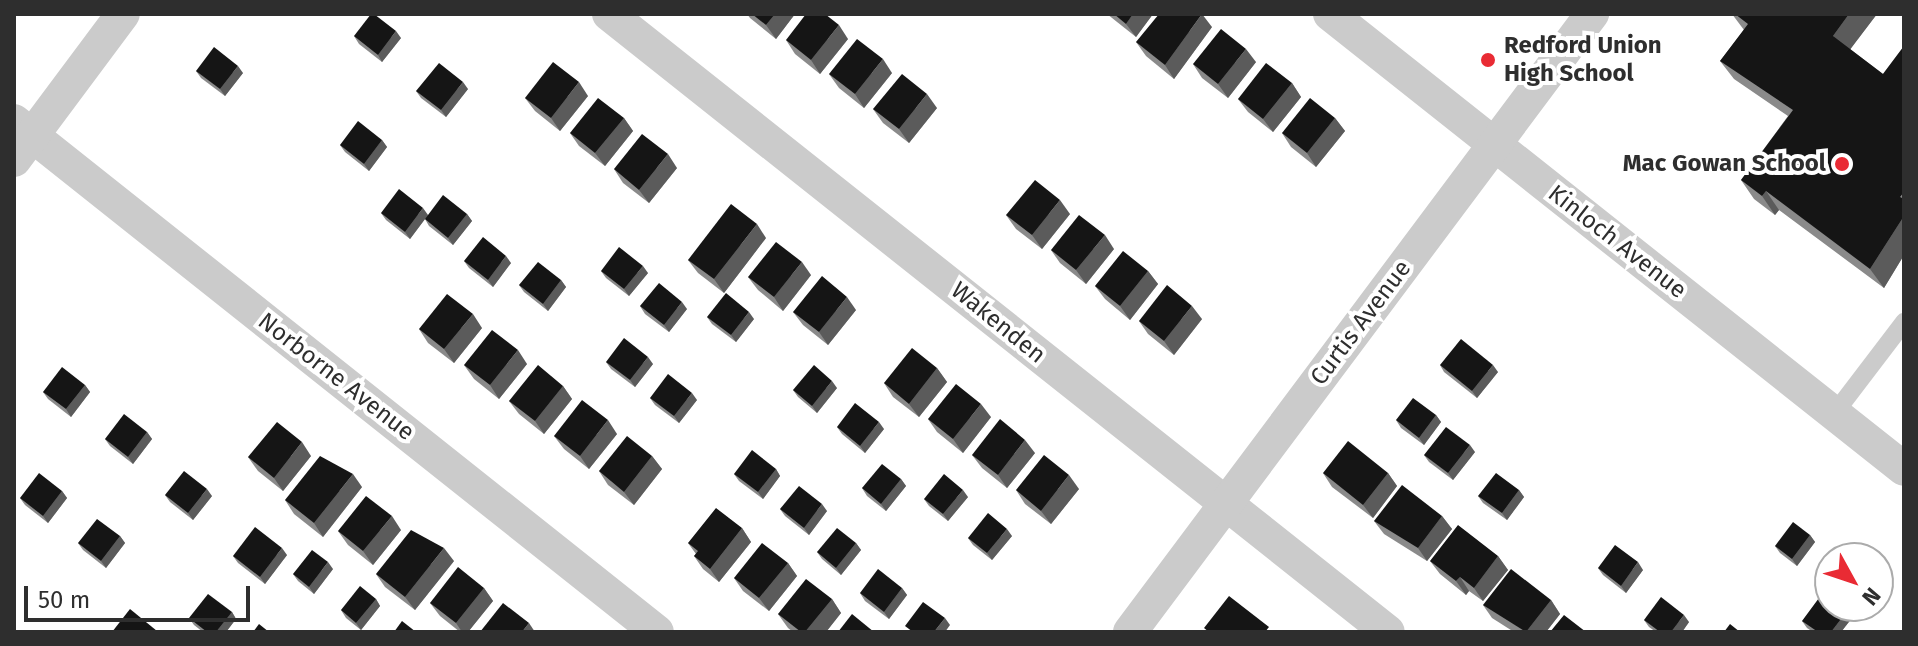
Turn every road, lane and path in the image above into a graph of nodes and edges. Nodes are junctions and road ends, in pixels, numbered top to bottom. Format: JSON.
{"nodes":[{"id":1,"x":123,"y":14,"type":"edge"},
{"id":2,"x":609,"y":14,"type":"edge"},
{"id":3,"x":1592,"y":14,"type":"edge"},
{"id":4,"x":1332,"y":15,"type":"edge"},
{"id":5,"x":20,"y":139,"type":"edge"},
{"id":6,"x":1494,"y":145,"type":"junction"},
{"id":7,"x":1904,"y":323,"type":"edge"},
{"id":8,"x":1834,"y":414,"type":"junction"},
{"id":9,"x":1904,"y":469,"type":"edge"},
{"id":10,"x":1226,"y":505,"type":"junction"},
{"id":11,"x":657,"y":632,"type":"edge"},
{"id":12,"x":1130,"y":632,"type":"edge"},
{"id":13,"x":1388,"y":632,"type":"edge"}],
"edges":[{"from":1,"to":5,"type":"street"},
{"from":2,"to":10,"type":"street","name":"Wakenden"},
{"from":3,"to":6,"type":"street","name":"Curtis Avenue"},
{"from":4,"to":6,"type":"street","name":"Kinloch Avenue"},
{"from":5,"to":11,"type":"street","name":"Norborne Avenue"},
{"from":6,"to":8,"type":"street","name":"Kinloch Avenue"},
{"from":6,"to":10,"type":"street","name":"Curtis Avenue"},
{"from":7,"to":8,"type":"lane"},
{"from":8,"to":9,"type":"street","name":"Kinloch Avenue"},
{"from":10,"to":12,"type":"street","name":"Curtis Avenue"},
{"from":10,"to":13,"type":"street","name":"Wakenden"}]}
